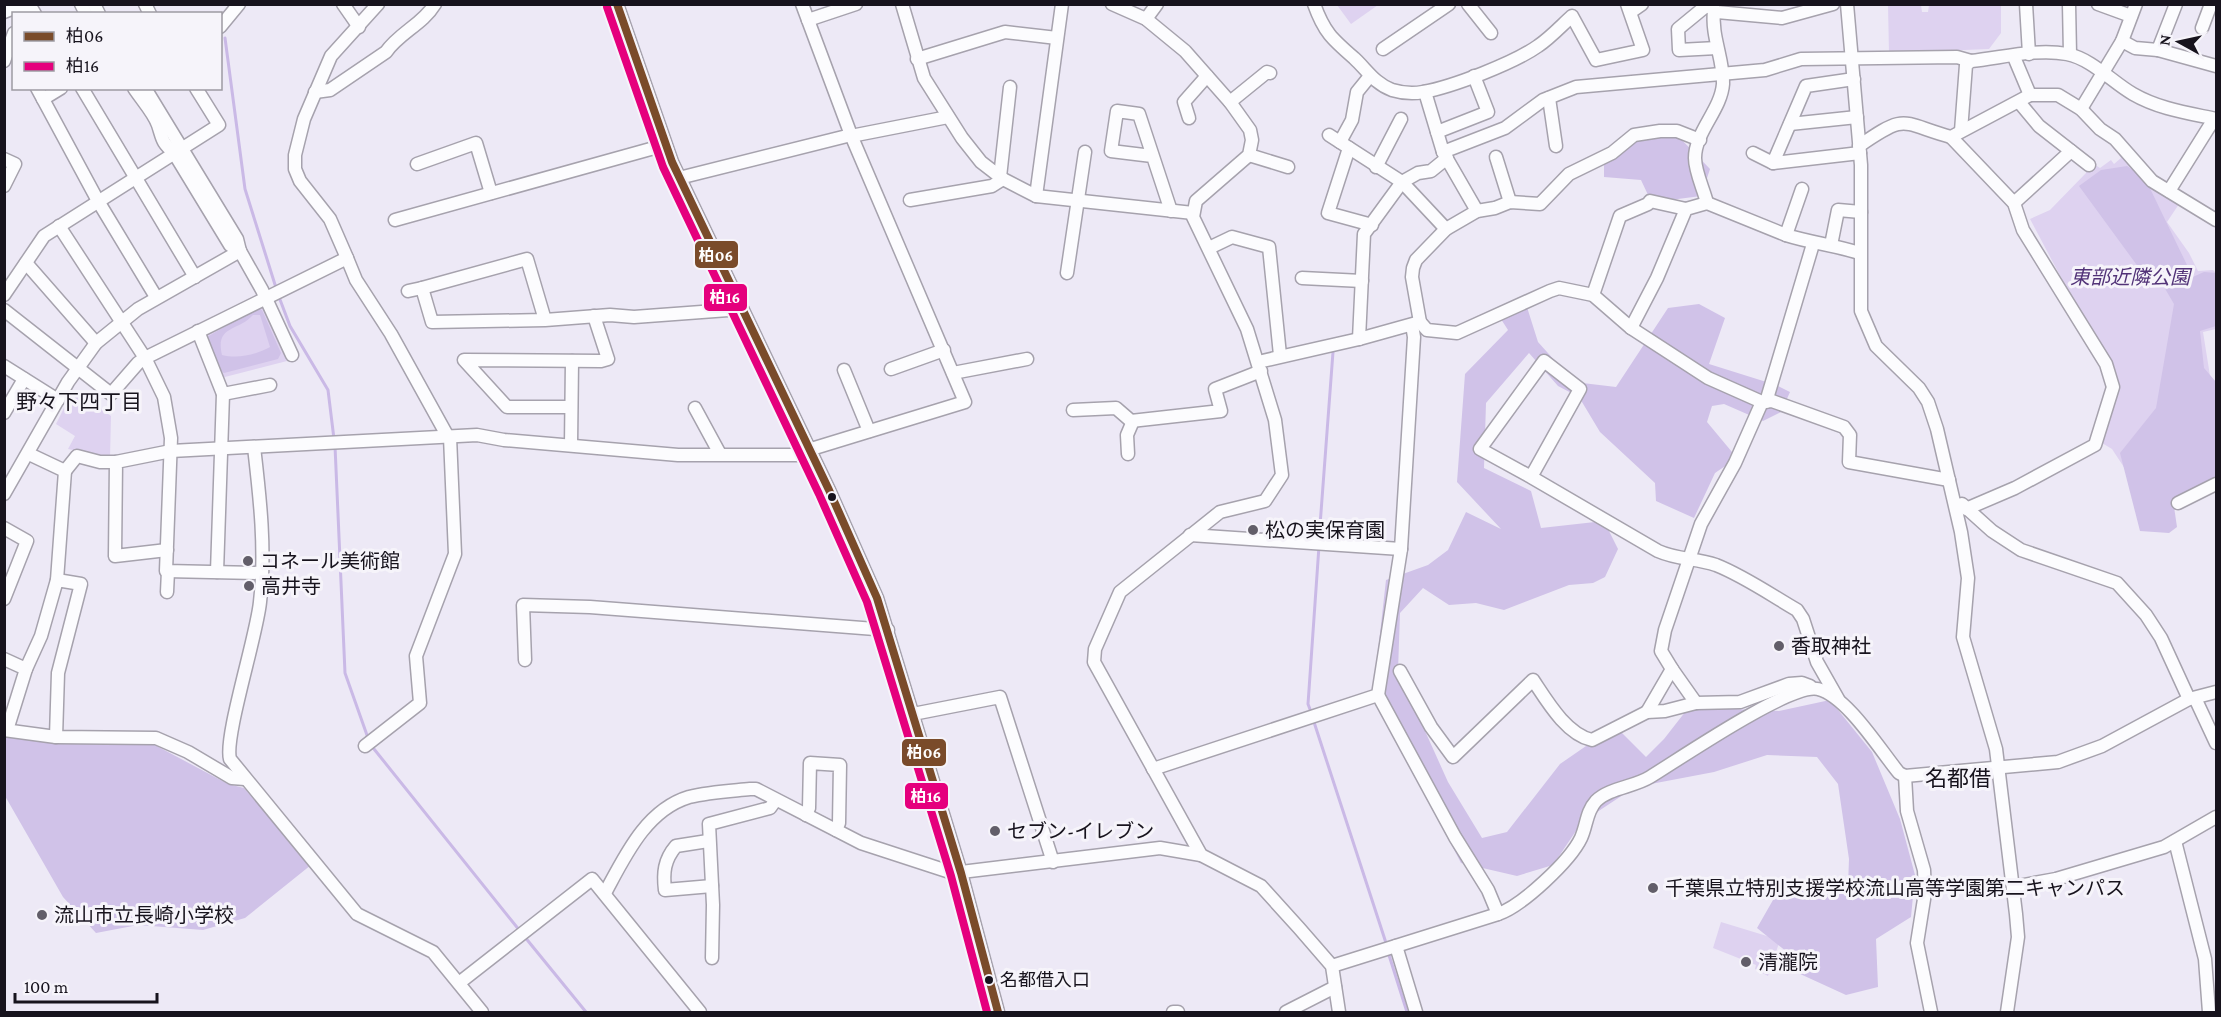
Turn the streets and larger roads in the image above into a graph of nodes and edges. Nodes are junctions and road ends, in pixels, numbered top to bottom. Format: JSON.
{"nodes":[{"id":1,"x":239,"y":4,"type":"edge"},
{"id":2,"x":343,"y":4,"type":"edge"},
{"id":3,"x":378,"y":4,"type":"edge"},
{"id":4,"x":435,"y":4,"type":"edge"},
{"id":5,"x":617,"y":4,"type":"edge"},
{"id":6,"x":802,"y":4,"type":"edge"},
{"id":7,"x":856,"y":4,"type":"edge"},
{"id":8,"x":902,"y":4,"type":"edge"},
{"id":9,"x":1062,"y":4,"type":"edge"},
{"id":10,"x":1112,"y":4,"type":"edge"},
{"id":11,"x":1157,"y":4,"type":"edge"},
{"id":12,"x":1314,"y":4,"type":"edge"},
{"id":13,"x":1449,"y":4,"type":"edge"},
{"id":14,"x":1468,"y":4,"type":"edge"},
{"id":15,"x":1833,"y":4,"type":"edge"},
{"id":16,"x":1847,"y":4,"type":"edge"},
{"id":17,"x":2026,"y":4,"type":"edge"},
{"id":18,"x":2069,"y":4,"type":"edge"},
{"id":19,"x":2098,"y":4,"type":"edge"},
{"id":20,"x":2176,"y":4,"type":"edge"},
{"id":21,"x":2211,"y":4,"type":"edge"},
{"id":22,"x":1633,"y":7,"type":"edge"},
{"id":23,"x":1709,"y":7,"type":"edge"},
{"id":24,"x":24,"y":8,"type":"edge"},
{"id":25,"x":2133,"y":10,"type":"edge"},
{"id":26,"x":4,"y":12,"type":"edge"},
{"id":27,"x":1146,"y":19,"type":"junction"},
{"id":28,"x":808,"y":20,"type":"junction"},
{"id":29,"x":222,"y":25,"type":"edge"},
{"id":30,"x":359,"y":27,"type":"junction"},
{"id":31,"x":2202,"y":28,"type":"dead end"},
{"id":32,"x":1491,"y":33,"type":"dead end"},
{"id":33,"x":1057,"y":38,"type":"junction"},
{"id":34,"x":2122,"y":41,"type":"junction"},
{"id":35,"x":12,"y":43,"type":"edge"},
{"id":36,"x":1717,"y":48,"type":"junction"},
{"id":37,"x":1383,"y":49,"type":"dead end"},
{"id":38,"x":2158,"y":50,"type":"junction"},
{"id":39,"x":2029,"y":54,"type":"junction"},
{"id":40,"x":2070,"y":54,"type":"junction"},
{"id":41,"x":1852,"y":57,"type":"junction"},
{"id":42,"x":2014,"y":57,"type":"junction"},
{"id":43,"x":917,"y":59,"type":"junction"},
{"id":44,"x":4,"y":60,"type":"edge"},
{"id":45,"x":1971,"y":61,"type":"junction"},
{"id":46,"x":2217,"y":66,"type":"edge"},
{"id":47,"x":2103,"y":72,"type":"junction"},
{"id":48,"x":1270,"y":73,"type":"dead end"},
{"id":49,"x":1723,"y":73,"type":"junction"},
{"id":50,"x":1207,"y":76,"type":"junction"},
{"id":51,"x":1370,"y":76,"type":"junction"},
{"id":52,"x":1474,"y":76,"type":"junction"},
{"id":53,"x":1854,"y":79,"type":"junction"},
{"id":54,"x":1010,"y":87,"type":"dead end"},
{"id":55,"x":83,"y":90,"type":"edge"},
{"id":56,"x":135,"y":90,"type":"edge"},
{"id":57,"x":146,"y":90,"type":"edge"},
{"id":58,"x":197,"y":90,"type":"edge"},
{"id":59,"x":315,"y":92,"type":"junction"},
{"id":60,"x":1425,"y":92,"type":"junction"},
{"id":61,"x":40,"y":94,"type":"edge"},
{"id":62,"x":2030,"y":95,"type":"junction"},
{"id":63,"x":1549,"y":98,"type":"junction"},
{"id":64,"x":1230,"y":102,"type":"junction"},
{"id":65,"x":2019,"y":102,"type":"junction"},
{"id":66,"x":2081,"y":109,"type":"junction"},
{"id":67,"x":948,"y":117,"type":"junction"},
{"id":68,"x":1857,"y":117,"type":"junction"},
{"id":69,"x":1189,"y":118,"type":"dead end"},
{"id":70,"x":1401,"y":119,"type":"dead end"},
{"id":71,"x":2215,"y":119,"type":"edge"},
{"id":72,"x":1790,"y":124,"type":"junction"},
{"id":73,"x":1437,"y":132,"type":"junction"},
{"id":74,"x":1956,"y":134,"type":"junction"},
{"id":75,"x":1329,"y":135,"type":"dead end"},
{"id":76,"x":851,"y":136,"type":"junction"},
{"id":77,"x":1700,"y":140,"type":"junction"},
{"id":78,"x":666,"y":145,"type":"junction"},
{"id":79,"x":1345,"y":145,"type":"junction"},
{"id":80,"x":1556,"y":146,"type":"dead end"},
{"id":81,"x":1860,"y":150,"type":"junction"},
{"id":82,"x":177,"y":151,"type":"junction"},
{"id":83,"x":2072,"y":151,"type":"junction"},
{"id":84,"x":1085,"y":152,"type":"dead end"},
{"id":85,"x":1753,"y":153,"type":"dead end"},
{"id":86,"x":1249,"y":155,"type":"junction"},
{"id":87,"x":1445,"y":155,"type":"junction"},
{"id":88,"x":1152,"y":156,"type":"dead end"},
{"id":89,"x":1496,"y":157,"type":"dead end"},
{"id":90,"x":4,"y":159,"type":"edge"},
{"id":91,"x":1773,"y":163,"type":"junction"},
{"id":92,"x":417,"y":164,"type":"dead end"},
{"id":93,"x":2089,"y":165,"type":"dead end"},
{"id":94,"x":1288,"y":167,"type":"dead end"},
{"id":95,"x":1376,"y":167,"type":"junction"},
{"id":96,"x":135,"y":178,"type":"junction"},
{"id":97,"x":679,"y":178,"type":"junction"},
{"id":98,"x":1002,"y":178,"type":"junction"},
{"id":99,"x":1401,"y":182,"type":"junction"},
{"id":100,"x":4,"y":186,"type":"edge"},
{"id":101,"x":1802,"y":189,"type":"dead end"},
{"id":102,"x":2169,"y":191,"type":"junction"},
{"id":103,"x":491,"y":193,"type":"junction"},
{"id":104,"x":1036,"y":196,"type":"junction"},
{"id":105,"x":910,"y":200,"type":"dead end"},
{"id":106,"x":98,"y":201,"type":"junction"},
{"id":107,"x":1078,"y":202,"type":"junction"},
{"id":108,"x":1510,"y":202,"type":"junction"},
{"id":109,"x":1707,"y":203,"type":"junction"},
{"id":110,"x":2014,"y":203,"type":"junction"},
{"id":111,"x":1686,"y":209,"type":"junction"},
{"id":112,"x":1171,"y":211,"type":"junction"},
{"id":113,"x":1477,"y":211,"type":"junction"},
{"id":114,"x":1861,"y":212,"type":"junction"},
{"id":115,"x":1193,"y":213,"type":"junction"},
{"id":116,"x":395,"y":220,"type":"dead end"},
{"id":117,"x":2217,"y":220,"type":"edge"},
{"id":118,"x":1372,"y":225,"type":"junction"},
{"id":119,"x":59,"y":226,"type":"junction"},
{"id":120,"x":1446,"y":229,"type":"junction"},
{"id":121,"x":1786,"y":235,"type":"junction"},
{"id":122,"x":1813,"y":244,"type":"junction"},
{"id":123,"x":1831,"y":245,"type":"junction"},
{"id":124,"x":1209,"y":248,"type":"junction"},
{"id":125,"x":240,"y":251,"type":"junction"},
{"id":126,"x":1860,"y":253,"type":"junction"},
{"id":127,"x":346,"y":258,"type":"junction"},
{"id":128,"x":26,"y":263,"type":"junction"},
{"id":129,"x":1067,"y":273,"type":"dead end"},
{"id":130,"x":195,"y":277,"type":"junction"},
{"id":131,"x":1302,"y":278,"type":"dead end"},
{"id":132,"x":1362,"y":281,"type":"junction"},
{"id":133,"x":422,"y":288,"type":"junction"},
{"id":134,"x":408,"y":291,"type":"dead end"},
{"id":135,"x":4,"y":295,"type":"edge"},
{"id":136,"x":1593,"y":295,"type":"junction"},
{"id":137,"x":156,"y":297,"type":"junction"},
{"id":138,"x":266,"y":297,"type":"junction"},
{"id":139,"x":742,"y":309,"type":"junction"},
{"id":140,"x":4,"y":310,"type":"edge"},
{"id":141,"x":594,"y":316,"type":"junction"},
{"id":142,"x":545,"y":320,"type":"junction"},
{"id":143,"x":121,"y":322,"type":"junction"},
{"id":144,"x":1416,"y":323,"type":"junction"},
{"id":145,"x":1631,"y":328,"type":"junction"},
{"id":146,"x":198,"y":331,"type":"junction"},
{"id":147,"x":1359,"y":339,"type":"junction"},
{"id":148,"x":96,"y":344,"type":"junction"},
{"id":149,"x":944,"y":350,"type":"junction"},
{"id":150,"x":292,"y":354,"type":"dead end"},
{"id":151,"x":1281,"y":355,"type":"junction"},
{"id":152,"x":145,"y":358,"type":"junction"},
{"id":153,"x":1027,"y":359,"type":"dead end"},
{"id":154,"x":572,"y":360,"type":"junction"},
{"id":155,"x":4,"y":366,"type":"edge"},
{"id":156,"x":1259,"y":366,"type":"junction"},
{"id":157,"x":79,"y":368,"type":"junction"},
{"id":158,"x":891,"y":369,"type":"dead end"},
{"id":159,"x":844,"y":370,"type":"dead end"},
{"id":160,"x":953,"y":373,"type":"junction"},
{"id":161,"x":24,"y":379,"type":"junction"},
{"id":162,"x":270,"y":385,"type":"dead end"},
{"id":163,"x":223,"y":394,"type":"junction"},
{"id":164,"x":58,"y":400,"type":"junction"},
{"id":165,"x":1764,"y":402,"type":"junction"},
{"id":166,"x":571,"y":407,"type":"junction"},
{"id":167,"x":694,"y":408,"type":"dead end"},
{"id":168,"x":1073,"y":410,"type":"dead end"},
{"id":169,"x":4,"y":413,"type":"edge"},
{"id":170,"x":1133,"y":421,"type":"junction"},
{"id":171,"x":869,"y":431,"type":"junction"},
{"id":172,"x":449,"y":437,"type":"junction"},
{"id":173,"x":571,"y":445,"type":"junction"},
{"id":174,"x":254,"y":447,"type":"junction"},
{"id":175,"x":222,"y":448,"type":"junction"},
{"id":176,"x":809,"y":451,"type":"junction"},
{"id":177,"x":171,"y":452,"type":"junction"},
{"id":178,"x":29,"y":454,"type":"junction"},
{"id":179,"x":720,"y":454,"type":"junction"},
{"id":180,"x":1128,"y":454,"type":"dead end"},
{"id":181,"x":116,"y":462,"type":"junction"},
{"id":182,"x":65,"y":471,"type":"junction"},
{"id":183,"x":1531,"y":477,"type":"junction"},
{"id":184,"x":1949,"y":480,"type":"junction"},
{"id":185,"x":2217,"y":484,"type":"edge"},
{"id":186,"x":4,"y":494,"type":"edge"},
{"id":187,"x":1953,"y":494,"type":"junction"},
{"id":188,"x":2178,"y":503,"type":"dead end"},
{"id":189,"x":1966,"y":509,"type":"junction"},
{"id":190,"x":4,"y":528,"type":"edge"},
{"id":191,"x":1190,"y":535,"type":"junction"},
{"id":192,"x":1401,"y":549,"type":"junction"},
{"id":193,"x":167,"y":550,"type":"junction"},
{"id":194,"x":1689,"y":560,"type":"junction"},
{"id":195,"x":168,"y":571,"type":"junction"},
{"id":196,"x":218,"y":572,"type":"junction"},
{"id":197,"x":261,"y":573,"type":"junction"},
{"id":198,"x":57,"y":580,"type":"junction"},
{"id":199,"x":168,"y":592,"type":"dead end"},
{"id":200,"x":4,"y":599,"type":"edge"},
{"id":201,"x":888,"y":630,"type":"junction"},
{"id":202,"x":4,"y":659,"type":"edge"},
{"id":203,"x":525,"y":660,"type":"dead end"},
{"id":204,"x":26,"y":669,"type":"junction"},
{"id":205,"x":1672,"y":669,"type":"junction"},
{"id":206,"x":1400,"y":671,"type":"dead end"},
{"id":207,"x":1817,"y":689,"type":"junction"},
{"id":208,"x":2217,"y":692,"type":"edge"},
{"id":209,"x":1378,"y":695,"type":"junction"},
{"id":210,"x":2192,"y":698,"type":"junction"},
{"id":211,"x":1838,"y":699,"type":"junction"},
{"id":212,"x":1696,"y":703,"type":"junction"},
{"id":213,"x":1647,"y":712,"type":"junction"},
{"id":214,"x":913,"y":714,"type":"junction"},
{"id":215,"x":6,"y":730,"type":"edge"},
{"id":216,"x":56,"y":737,"type":"junction"},
{"id":217,"x":368,"y":744,"type":"dead end"},
{"id":218,"x":2217,"y":744,"type":"edge"},
{"id":219,"x":1999,"y":767,"type":"junction"},
{"id":220,"x":1153,"y":769,"type":"junction"},
{"id":221,"x":1905,"y":776,"type":"junction"},
{"id":222,"x":245,"y":779,"type":"junction"},
{"id":223,"x":775,"y":801,"type":"junction"},
{"id":224,"x":806,"y":815,"type":"junction"},
{"id":225,"x":2217,"y":818,"type":"edge"},
{"id":226,"x":836,"y":830,"type":"junction"},
{"id":227,"x":2175,"y":841,"type":"junction"},
{"id":228,"x":708,"y":842,"type":"junction"},
{"id":229,"x":1201,"y":855,"type":"junction"},
{"id":230,"x":1053,"y":862,"type":"junction"},
{"id":231,"x":961,"y":873,"type":"junction"},
{"id":232,"x":712,"y":886,"type":"junction"},
{"id":233,"x":2013,"y":887,"type":"junction"},
{"id":234,"x":605,"y":893,"type":"junction"},
{"id":235,"x":1498,"y":914,"type":"junction"},
{"id":236,"x":1389,"y":948,"type":"junction"},
{"id":237,"x":712,"y":958,"type":"dead end"},
{"id":238,"x":1332,"y":966,"type":"junction"},
{"id":239,"x":459,"y":983,"type":"junction"},
{"id":240,"x":1335,"y":987,"type":"junction"},
{"id":241,"x":2212,"y":1009,"type":"edge"},
{"id":242,"x":482,"y":1012,"type":"edge"},
{"id":243,"x":700,"y":1012,"type":"edge"},
{"id":244,"x":998,"y":1012,"type":"edge"},
{"id":245,"x":1173,"y":1012,"type":"edge"},
{"id":246,"x":1178,"y":1012,"type":"edge"},
{"id":247,"x":1286,"y":1012,"type":"edge"},
{"id":248,"x":1339,"y":1012,"type":"edge"},
{"id":249,"x":1416,"y":1012,"type":"edge"},
{"id":250,"x":1931,"y":1012,"type":"edge"},
{"id":251,"x":2007,"y":1012,"type":"edge"}],
"edges":[{"from":1,"to":29,"type":"street"},
{"from":2,"to":30,"type":"street"},
{"from":3,"to":30,"type":"street"},
{"from":4,"to":59,"type":"street"},
{"from":5,"to":78,"type":"street"},
{"from":6,"to":28,"type":"street"},
{"from":7,"to":28,"type":"street"},
{"from":8,"to":43,"type":"street"},
{"from":9,"to":33,"type":"street"},
{"from":10,"to":27,"type":"street"},
{"from":11,"to":27,"type":"street"},
{"from":12,"to":51,"type":"street"},
{"from":13,"to":37,"type":"street"},
{"from":14,"to":32,"type":"street"},
{"from":15,"to":23,"type":"street"},
{"from":16,"to":41,"type":"street"},
{"from":17,"to":39,"type":"street"},
{"from":18,"to":40,"type":"street"},
{"from":19,"to":25,"type":"street"},
{"from":20,"to":38,"type":"street"},
{"from":21,"to":31,"type":"street"},
{"from":22,"to":52,"type":"street"},
{"from":23,"to":36,"type":"street"},
{"from":23,"to":36,"type":"street"},
{"from":24,"to":26,"type":"street"},
{"from":25,"to":34,"type":"street"},
{"from":27,"to":50,"type":"street"},
{"from":28,"to":76,"type":"street"},
{"from":30,"to":59,"type":"street"},
{"from":33,"to":43,"type":"street"},
{"from":33,"to":104,"type":"street"},
{"from":34,"to":38,"type":"street"},
{"from":34,"to":47,"type":"street"},
{"from":35,"to":44,"type":"street"},
{"from":36,"to":49,"type":"street"},
{"from":38,"to":46,"type":"street"},
{"from":39,"to":40,"type":"street"},
{"from":39,"to":42,"type":"street"},
{"from":40,"to":47,"type":"street"},
{"from":41,"to":45,"type":"street"},
{"from":41,"to":49,"type":"street"},
{"from":41,"to":53,"type":"street"},
{"from":42,"to":45,"type":"street"},
{"from":42,"to":62,"type":"street"},
{"from":43,"to":67,"type":"street"},
{"from":45,"to":74,"type":"street"},
{"from":47,"to":66,"type":"street"},
{"from":47,"to":71,"type":"street"},
{"from":48,"to":64,"type":"street"},
{"from":49,"to":63,"type":"street"},
{"from":49,"to":77,"type":"street"},
{"from":50,"to":64,"type":"street"},
{"from":50,"to":69,"type":"street"},
{"from":51,"to":60,"type":"street"},
{"from":51,"to":79,"type":"street"},
{"from":52,"to":60,"type":"street"},
{"from":52,"to":73,"type":"street"},
{"from":53,"to":68,"type":"street"},
{"from":53,"to":72,"type":"street"},
{"from":54,"to":98,"type":"street"},
{"from":55,"to":96,"type":"street"},
{"from":56,"to":82,"type":"street"},
{"from":57,"to":82,"type":"street"},
{"from":58,"to":82,"type":"street"},
{"from":59,"to":127,"type":"street"},
{"from":60,"to":73,"type":"street"},
{"from":61,"to":106,"type":"street"},
{"from":62,"to":65,"type":"street"},
{"from":62,"to":66,"type":"street"},
{"from":63,"to":80,"type":"street"},
{"from":63,"to":87,"type":"street"},
{"from":64,"to":86,"type":"street"},
{"from":65,"to":74,"type":"street"},
{"from":65,"to":83,"type":"street"},
{"from":66,"to":102,"type":"street"},
{"from":67,"to":76,"type":"street"},
{"from":67,"to":98,"type":"street"},
{"from":68,"to":72,"type":"street"},
{"from":68,"to":81,"type":"street"},
{"from":70,"to":95,"type":"street"},
{"from":71,"to":102,"type":"street"},
{"from":72,"to":91,"type":"street"},
{"from":73,"to":87,"type":"street"},
{"from":74,"to":81,"type":"street"},
{"from":74,"to":110,"type":"street"},
{"from":75,"to":79,"type":"street"},
{"from":76,"to":97,"type":"street"},
{"from":76,"to":149,"type":"street"},
{"from":77,"to":108,"type":"street"},
{"from":77,"to":109,"type":"street"},
{"from":78,"to":97,"type":"street"},
{"from":78,"to":103,"type":"street"},
{"from":79,"to":95,"type":"street"},
{"from":79,"to":118,"type":"street"},
{"from":81,"to":91,"type":"street"},
{"from":81,"to":114,"type":"street"},
{"from":82,"to":96,"type":"street"},
{"from":82,"to":125,"type":"street"},
{"from":83,"to":93,"type":"street"},
{"from":83,"to":110,"type":"street"},
{"from":84,"to":107,"type":"street"},
{"from":85,"to":91,"type":"street"},
{"from":86,"to":94,"type":"street"},
{"from":86,"to":115,"type":"street"},
{"from":87,"to":99,"type":"street"},
{"from":87,"to":113,"type":"street"},
{"from":88,"to":112,"type":"street"},
{"from":89,"to":108,"type":"street"},
{"from":90,"to":100,"type":"street"},
{"from":92,"to":103,"type":"street"},
{"from":95,"to":99,"type":"street"},
{"from":96,"to":106,"type":"street"},
{"from":96,"to":130,"type":"street"},
{"from":97,"to":139,"type":"street"},
{"from":98,"to":104,"type":"street"},
{"from":98,"to":105,"type":"street"},
{"from":99,"to":118,"type":"street"},
{"from":99,"to":120,"type":"street"},
{"from":101,"to":121,"type":"street"},
{"from":102,"to":117,"type":"street"},
{"from":103,"to":116,"type":"street"},
{"from":104,"to":107,"type":"street"},
{"from":106,"to":119,"type":"street"},
{"from":106,"to":137,"type":"street"},
{"from":107,"to":112,"type":"street"},
{"from":107,"to":129,"type":"street"},
{"from":108,"to":113,"type":"street"},
{"from":109,"to":111,"type":"street"},
{"from":109,"to":121,"type":"street"},
{"from":110,"to":189,"type":"street"},
{"from":111,"to":136,"type":"street"},
{"from":111,"to":145,"type":"street"},
{"from":112,"to":115,"type":"street"},
{"from":113,"to":120,"type":"street"},
{"from":114,"to":123,"type":"street"},
{"from":114,"to":126,"type":"street"},
{"from":115,"to":124,"type":"street"},
{"from":118,"to":132,"type":"street"},
{"from":119,"to":128,"type":"street"},
{"from":119,"to":143,"type":"street"},
{"from":120,"to":144,"type":"street"},
{"from":121,"to":122,"type":"street"},
{"from":122,"to":123,"type":"street"},
{"from":122,"to":165,"type":"street"},
{"from":123,"to":126,"type":"street"},
{"from":124,"to":151,"type":"street"},
{"from":124,"to":156,"type":"street"},
{"from":125,"to":130,"type":"street"},
{"from":125,"to":138,"type":"street"},
{"from":126,"to":184,"type":"street"},
{"from":127,"to":138,"type":"street"},
{"from":127,"to":172,"type":"street"},
{"from":128,"to":135,"type":"street"},
{"from":128,"to":148,"type":"street"},
{"from":130,"to":137,"type":"street"},
{"from":131,"to":132,"type":"street"},
{"from":132,"to":147,"type":"street"},
{"from":133,"to":134,"type":"street"},
{"from":133,"to":142,"type":"street"},
{"from":133,"to":142,"type":"street"},
{"from":136,"to":144,"type":"street"},
{"from":136,"to":145,"type":"street"},
{"from":137,"to":143,"type":"street"},
{"from":138,"to":146,"type":"street"},
{"from":138,"to":150,"type":"street"},
{"from":139,"to":141,"type":"street"},
{"from":139,"to":176,"type":"street"},
{"from":140,"to":157,"type":"street"},
{"from":141,"to":142,"type":"street"},
{"from":141,"to":154,"type":"street"},
{"from":143,"to":148,"type":"street"},
{"from":143,"to":152,"type":"street"},
{"from":144,"to":147,"type":"street"},
{"from":144,"to":192,"type":"street"},
{"from":145,"to":165,"type":"street"},
{"from":146,"to":152,"type":"street"},
{"from":146,"to":163,"type":"street"},
{"from":147,"to":151,"type":"street"},
{"from":148,"to":157,"type":"street"},
{"from":149,"to":158,"type":"street"},
{"from":149,"to":160,"type":"street"},
{"from":151,"to":156,"type":"street"},
{"from":152,"to":157,"type":"street"},
{"from":152,"to":177,"type":"street"},
{"from":153,"to":160,"type":"street"},
{"from":154,"to":166,"type":"street"},
{"from":154,"to":166,"type":"street"},
{"from":155,"to":161,"type":"street"},
{"from":156,"to":170,"type":"street"},
{"from":156,"to":191,"type":"street"},
{"from":157,"to":164,"type":"street"},
{"from":159,"to":171,"type":"street"},
{"from":160,"to":171,"type":"street"},
{"from":161,"to":164,"type":"street"},
{"from":161,"to":169,"type":"street"},
{"from":162,"to":163,"type":"street"},
{"from":163,"to":175,"type":"street"},
{"from":164,"to":178,"type":"street"},
{"from":165,"to":184,"type":"street"},
{"from":165,"to":194,"type":"street"},
{"from":166,"to":173,"type":"street"},
{"from":167,"to":179,"type":"street"},
{"from":168,"to":170,"type":"street"},
{"from":170,"to":180,"type":"street"},
{"from":171,"to":176,"type":"street"},
{"from":172,"to":173,"type":"street"},
{"from":172,"to":174,"type":"street"},
{"from":172,"to":217,"type":"street"},
{"from":173,"to":179,"type":"street"},
{"from":174,"to":175,"type":"street"},
{"from":174,"to":197,"type":"street"},
{"from":175,"to":177,"type":"street"},
{"from":175,"to":196,"type":"street"},
{"from":176,"to":179,"type":"street"},
{"from":176,"to":201,"type":"street"},
{"from":177,"to":181,"type":"street"},
{"from":177,"to":193,"type":"street"},
{"from":178,"to":182,"type":"street"},
{"from":178,"to":186,"type":"street"},
{"from":181,"to":182,"type":"street"},
{"from":181,"to":193,"type":"street"},
{"from":182,"to":198,"type":"street"},
{"from":183,"to":183,"type":"street"},
{"from":183,"to":194,"type":"street"},
{"from":184,"to":187,"type":"street"},
{"from":185,"to":188,"type":"street"},
{"from":187,"to":189,"type":"street"},
{"from":187,"to":219,"type":"street"},
{"from":189,"to":210,"type":"street"},
{"from":190,"to":200,"type":"street"},
{"from":191,"to":192,"type":"street"},
{"from":191,"to":220,"type":"street"},
{"from":192,"to":209,"type":"street"},
{"from":193,"to":195,"type":"street"},
{"from":194,"to":205,"type":"street"},
{"from":194,"to":211,"type":"street"},
{"from":195,"to":196,"type":"street"},
{"from":195,"to":199,"type":"street"},
{"from":196,"to":197,"type":"street"},
{"from":197,"to":222,"type":"street"},
{"from":198,"to":204,"type":"street"},
{"from":198,"to":216,"type":"street"},
{"from":201,"to":203,"type":"street"},
{"from":201,"to":214,"type":"street"},
{"from":202,"to":204,"type":"street"},
{"from":204,"to":215,"type":"street"},
{"from":205,"to":212,"type":"street"},
{"from":205,"to":213,"type":"street"},
{"from":206,"to":213,"type":"street"},
{"from":207,"to":211,"type":"street"},
{"from":207,"to":212,"type":"street"},
{"from":207,"to":235,"type":"street"},
{"from":208,"to":210,"type":"street"},
{"from":209,"to":220,"type":"street"},
{"from":209,"to":235,"type":"street"},
{"from":210,"to":218,"type":"street"},
{"from":210,"to":219,"type":"street"},
{"from":211,"to":221,"type":"street"},
{"from":212,"to":213,"type":"street"},
{"from":214,"to":230,"type":"street"},
{"from":214,"to":231,"type":"street"},
{"from":215,"to":216,"type":"street"},
{"from":216,"to":222,"type":"street"},
{"from":219,"to":221,"type":"street"},
{"from":219,"to":233,"type":"street"},
{"from":220,"to":229,"type":"street"},
{"from":221,"to":250,"type":"street"},
{"from":222,"to":239,"type":"street"},
{"from":223,"to":224,"type":"street"},
{"from":223,"to":228,"type":"street"},
{"from":223,"to":234,"type":"street"},
{"from":224,"to":226,"type":"street"},
{"from":224,"to":226,"type":"street"},
{"from":225,"to":227,"type":"street"},
{"from":226,"to":231,"type":"street"},
{"from":227,"to":233,"type":"street"},
{"from":227,"to":241,"type":"street"},
{"from":228,"to":232,"type":"street"},
{"from":228,"to":232,"type":"street"},
{"from":229,"to":230,"type":"street"},
{"from":229,"to":238,"type":"street"},
{"from":230,"to":231,"type":"street"},
{"from":231,"to":244,"type":"street"},
{"from":232,"to":237,"type":"street"},
{"from":233,"to":251,"type":"street"},
{"from":234,"to":239,"type":"street"},
{"from":234,"to":243,"type":"street"},
{"from":235,"to":236,"type":"street"},
{"from":236,"to":238,"type":"street"},
{"from":236,"to":249,"type":"street"},
{"from":238,"to":240,"type":"street"},
{"from":239,"to":242,"type":"street"},
{"from":240,"to":247,"type":"street"},
{"from":240,"to":248,"type":"street"},
{"from":245,"to":246,"type":"street"}]}
